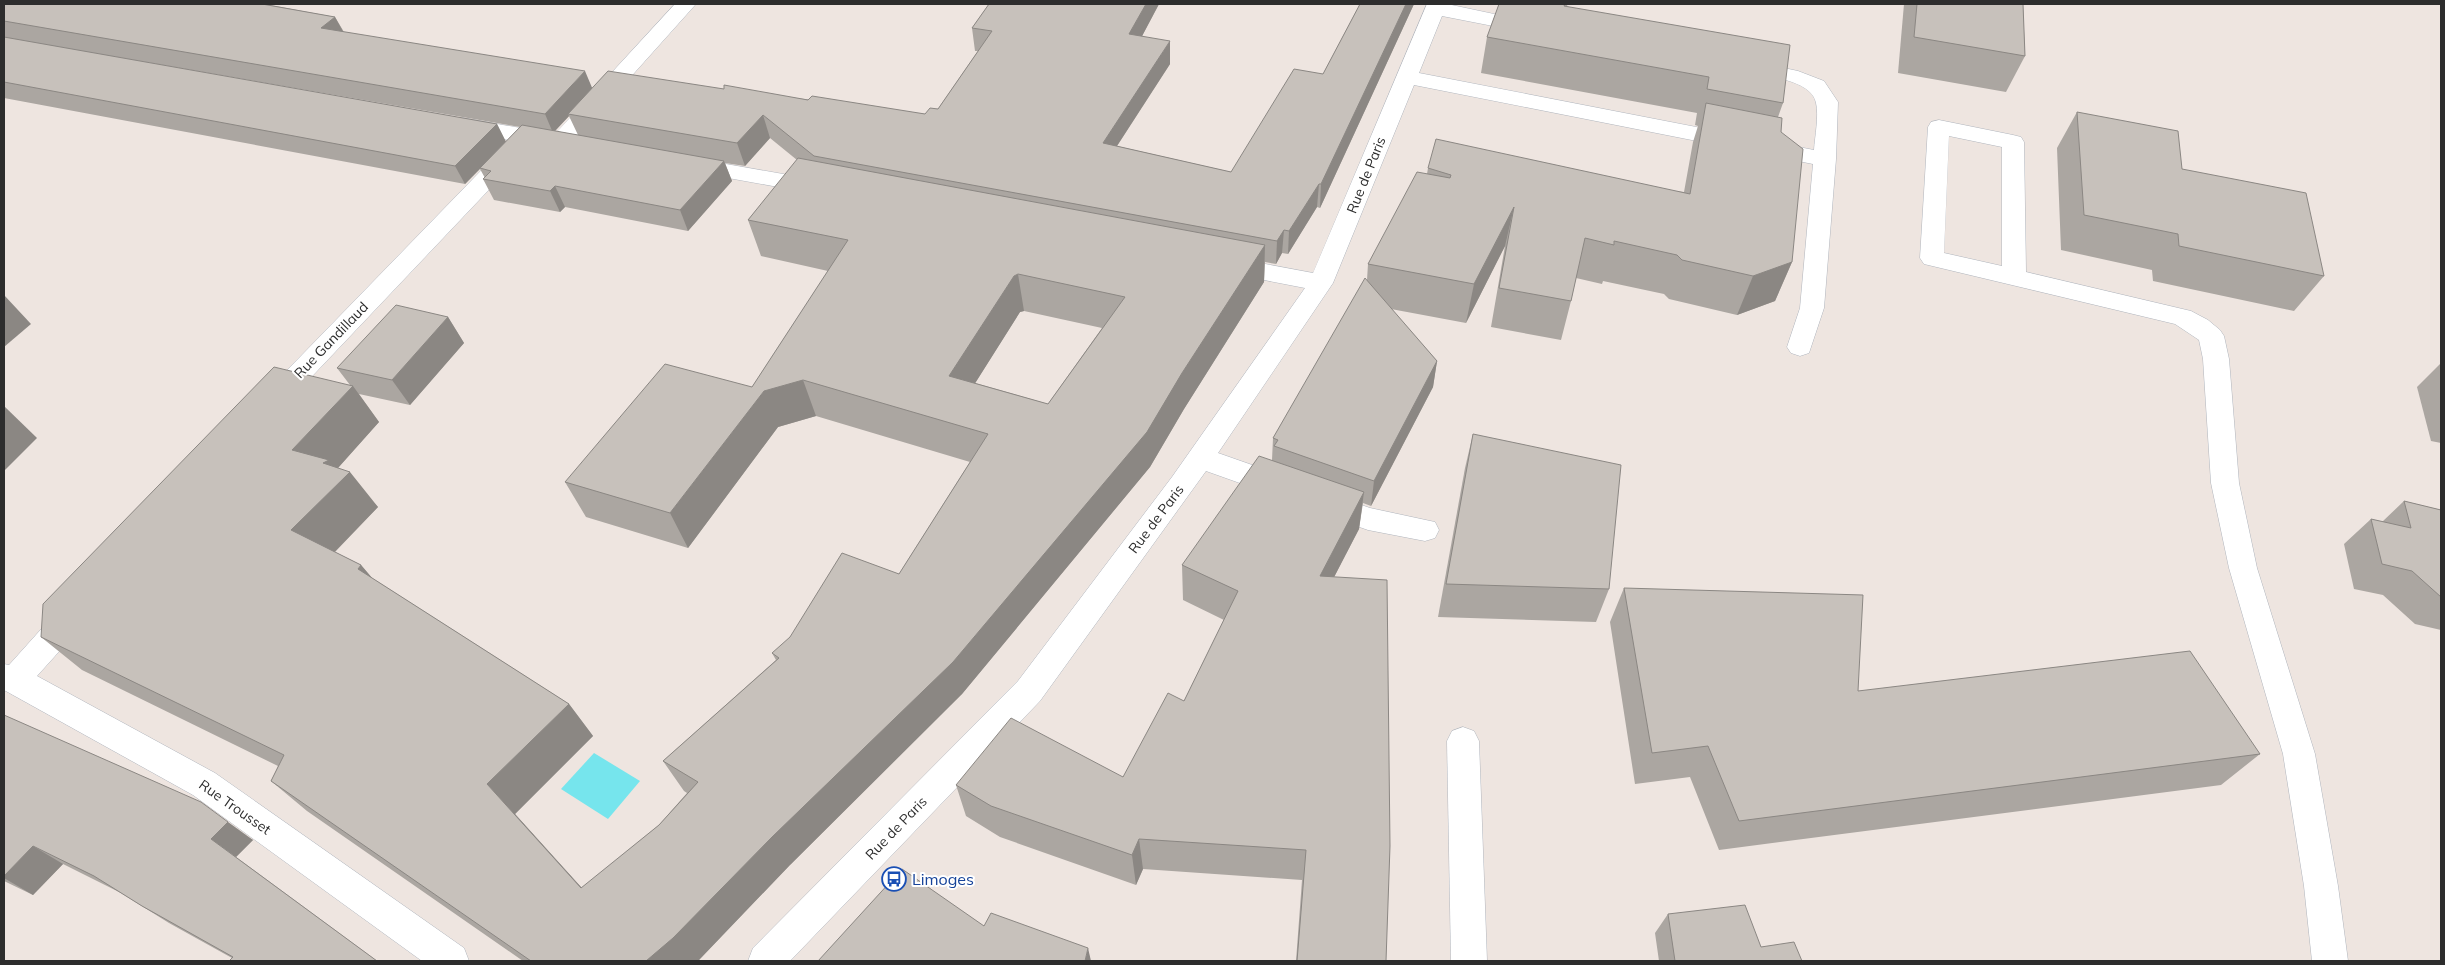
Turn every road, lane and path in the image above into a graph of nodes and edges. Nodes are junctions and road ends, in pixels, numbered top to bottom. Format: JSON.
{"nodes":[{"id":1,"x":686,"y":4,"type":"edge"},
{"id":2,"x":1436,"y":6,"type":"edge"},
{"id":3,"x":1551,"y":31,"type":"edge"},
{"id":4,"x":1734,"y":64,"type":"edge"},
{"id":5,"x":1406,"y":77,"type":"junction"},
{"id":6,"x":439,"y":120,"type":"edge"},
{"id":7,"x":527,"y":136,"type":"junction"},
{"id":8,"x":560,"y":142,"type":"junction"},
{"id":9,"x":588,"y":147,"type":"edge"},
{"id":10,"x":1825,"y":159,"type":"junction"},
{"id":11,"x":674,"y":162,"type":"edge"},
{"id":12,"x":836,"y":191,"type":"edge"},
{"id":13,"x":1205,"y":260,"type":"edge"},
{"id":14,"x":2014,"y":276,"type":"junction"},
{"id":15,"x":1321,"y":283,"type":"junction"},
{"id":16,"x":1800,"y":347,"type":"dead end"},
{"id":17,"x":254,"y":420,"type":"edge"},
{"id":18,"x":1201,"y":458,"type":"junction"},
{"id":19,"x":1425,"y":530,"type":"dead end"},
{"id":20,"x":87,"y":599,"type":"edge"},
{"id":21,"x":9,"y":678,"type":"edge"},
{"id":22,"x":1463,"y":742,"type":"dead end"},
{"id":23,"x":451,"y":961,"type":"edge"},
{"id":24,"x":766,"y":961,"type":"edge"},
{"id":25,"x":1469,"y":961,"type":"edge"},
{"id":26,"x":2330,"y":961,"type":"edge"}],
"edges":[{"from":1,"to":8,"type":"street"},
{"from":2,"to":3,"type":"street"},
{"from":2,"to":5,"type":"street","name":"Rue de Paris"},
{"from":4,"to":10,"type":"street"},
{"from":5,"to":10,"type":"street"},
{"from":5,"to":15,"type":"street","name":"Rue de Paris"},
{"from":6,"to":7,"type":"street"},
{"from":7,"to":8,"type":"street"},
{"from":7,"to":17,"type":"street","name":"Rue Gandillaud"},
{"from":8,"to":9,"type":"street"},
{"from":10,"to":16,"type":"street"},
{"from":11,"to":12,"type":"street"},
{"from":13,"to":15,"type":"street"},
{"from":14,"to":14,"type":"street"},
{"from":14,"to":26,"type":"street"},
{"from":15,"to":18,"type":"street","name":"Rue de Paris"},
{"from":18,"to":19,"type":"street"},
{"from":18,"to":24,"type":"street","name":"Rue de Paris"},
{"from":20,"to":21,"type":"street"},
{"from":21,"to":23,"type":"street","name":"Rue Trousset"},
{"from":22,"to":25,"type":"street"}]}
